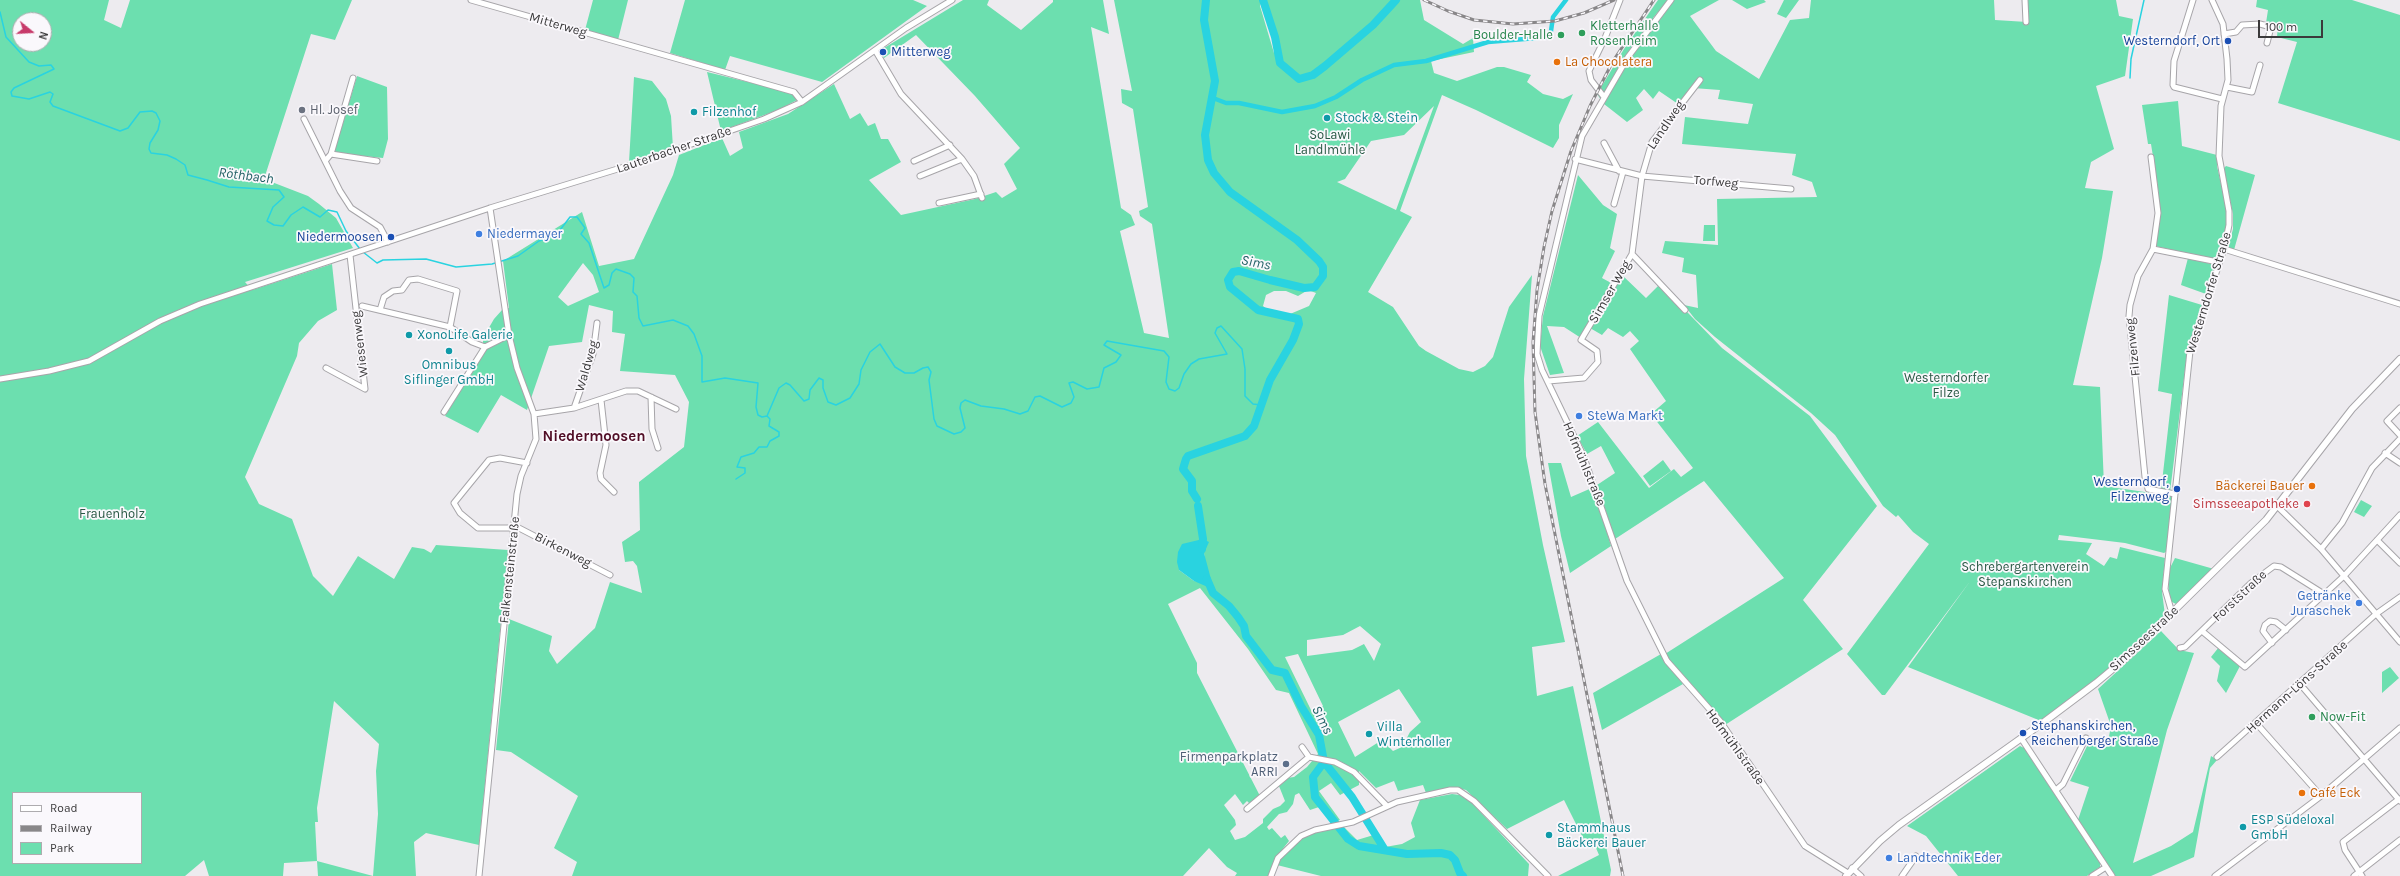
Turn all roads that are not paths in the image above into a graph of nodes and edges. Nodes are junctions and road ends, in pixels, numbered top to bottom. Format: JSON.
{"nodes":[{"id":1,"x":470,"y":0,"type":"edge"},
{"id":2,"x":952,"y":0,"type":"edge"},
{"id":3,"x":1620,"y":0,"type":"edge"},
{"id":4,"x":1671,"y":0,"type":"edge"},
{"id":5,"x":2025,"y":0,"type":"edge"},
{"id":6,"x":2193,"y":0,"type":"edge"},
{"id":7,"x":2212,"y":0,"type":"edge"},
{"id":8,"x":2026,"y":22,"type":"dead end"},
{"id":9,"x":2224,"y":34,"type":"junction"},
{"id":10,"x":2267,"y":42,"type":"dead end"},
{"id":11,"x":875,"y":50,"type":"junction"},
{"id":12,"x":2260,"y":65,"type":"dead end"},
{"id":13,"x":353,"y":78,"type":"dead end"},
{"id":14,"x":1700,"y":80,"type":"dead end"},
{"id":15,"x":2227,"y":87,"type":"junction"},
{"id":16,"x":1604,"y":96,"type":"junction"},
{"id":17,"x":2222,"y":99,"type":"junction"},
{"id":18,"x":802,"y":102,"type":"junction"},
{"id":19,"x":304,"y":119,"type":"dead end"},
{"id":20,"x":1604,"y":143,"type":"dead end"},
{"id":21,"x":950,"y":145,"type":"junction"},
{"id":22,"x":331,"y":154,"type":"junction"},
{"id":23,"x":2151,"y":157,"type":"dead end"},
{"id":24,"x":962,"y":159,"type":"junction"},
{"id":25,"x":1575,"y":159,"type":"junction"},
{"id":26,"x":326,"y":160,"type":"junction"},
{"id":27,"x":377,"y":161,"type":"dead end"},
{"id":28,"x":914,"y":161,"type":"dead end"},
{"id":29,"x":1621,"y":171,"type":"junction"},
{"id":30,"x":920,"y":176,"type":"dead end"},
{"id":31,"x":1642,"y":176,"type":"junction"},
{"id":32,"x":1791,"y":189,"type":"dead end"},
{"id":33,"x":939,"y":203,"type":"dead end"},
{"id":34,"x":1614,"y":204,"type":"dead end"},
{"id":35,"x":490,"y":208,"type":"junction"},
{"id":36,"x":388,"y":242,"type":"junction"},
{"id":37,"x":2153,"y":249,"type":"junction"},
{"id":38,"x":2224,"y":249,"type":"junction"},
{"id":39,"x":352,"y":254,"type":"junction"},
{"id":40,"x":1632,"y":254,"type":"junction"},
{"id":41,"x":2218,"y":262,"type":"junction"},
{"id":42,"x":2400,"y":304,"type":"edge"},
{"id":43,"x":362,"y":306,"type":"dead end"},
{"id":44,"x":380,"y":310,"type":"junction"},
{"id":45,"x":1686,"y":310,"type":"dead end"},
{"id":46,"x":597,"y":323,"type":"dead end"},
{"id":47,"x":450,"y":327,"type":"junction"},
{"id":48,"x":509,"y":335,"type":"junction"},
{"id":49,"x":485,"y":347,"type":"junction"},
{"id":50,"x":2400,"y":358,"type":"edge"},
{"id":51,"x":326,"y":368,"type":"dead end"},
{"id":52,"x":0,"y":379,"type":"edge"},
{"id":53,"x":1548,"y":381,"type":"junction"},
{"id":54,"x":651,"y":397,"type":"junction"},
{"id":55,"x":601,"y":400,"type":"junction"},
{"id":56,"x":574,"y":408,"type":"junction"},
{"id":57,"x":2400,"y":408,"type":"edge"},
{"id":58,"x":676,"y":409,"type":"dead end"},
{"id":59,"x":444,"y":412,"type":"dead end"},
{"id":60,"x":534,"y":414,"type":"junction"},
{"id":61,"x":2400,"y":435,"type":"edge"},
{"id":62,"x":2400,"y":439,"type":"edge"},
{"id":63,"x":658,"y":448,"type":"dead end"},
{"id":64,"x":2385,"y":453,"type":"junction"},
{"id":65,"x":527,"y":463,"type":"junction"},
{"id":66,"x":2400,"y":463,"type":"edge"},
{"id":67,"x":614,"y":492,"type":"dead end"},
{"id":68,"x":2174,"y":494,"type":"junction"},
{"id":69,"x":2277,"y":506,"type":"junction"},
{"id":70,"x":2400,"y":515,"type":"edge"},
{"id":71,"x":514,"y":527,"type":"junction"},
{"id":72,"x":2377,"y":540,"type":"junction"},
{"id":73,"x":2321,"y":549,"type":"junction"},
{"id":74,"x":2400,"y":563,"type":"edge"},
{"id":75,"x":610,"y":575,"type":"dead end"},
{"id":76,"x":2344,"y":576,"type":"junction"},
{"id":77,"x":2324,"y":594,"type":"junction"},
{"id":78,"x":2400,"y":597,"type":"edge"},
{"id":79,"x":2172,"y":613,"type":"junction"},
{"id":80,"x":2376,"y":614,"type":"junction"},
{"id":81,"x":2286,"y":630,"type":"junction"},
{"id":82,"x":2202,"y":631,"type":"junction"},
{"id":83,"x":2400,"y":642,"type":"edge"},
{"id":84,"x":2272,"y":643,"type":"junction"},
{"id":85,"x":2180,"y":648,"type":"dead end"},
{"id":86,"x":2300,"y":684,"type":"junction"},
{"id":87,"x":2256,"y":723,"type":"junction"},
{"id":88,"x":2400,"y":728,"type":"edge"},
{"id":89,"x":2021,"y":738,"type":"junction"},
{"id":90,"x":2086,"y":738,"type":"dead end"},
{"id":91,"x":1302,"y":747,"type":"dead end"},
{"id":92,"x":1309,"y":757,"type":"junction"},
{"id":93,"x":2217,"y":757,"type":"dead end"},
{"id":94,"x":2365,"y":759,"type":"junction"},
{"id":95,"x":2056,"y":790,"type":"junction"},
{"id":96,"x":2321,"y":796,"type":"junction"},
{"id":97,"x":2400,"y":800,"type":"edge"},
{"id":98,"x":1387,"y":806,"type":"junction"},
{"id":99,"x":1248,"y":809,"type":"dead end"},
{"id":100,"x":2400,"y":840,"type":"edge"},
{"id":101,"x":1916,"y":856,"type":"dead end"},
{"id":102,"x":2106,"y":867,"type":"junction"},
{"id":103,"x":1849,"y":872,"type":"edge"},
{"id":104,"x":2361,"y":874,"type":"edge"},
{"id":105,"x":479,"y":876,"type":"edge"},
{"id":106,"x":1271,"y":876,"type":"edge"},
{"id":107,"x":1548,"y":876,"type":"edge"},
{"id":108,"x":1861,"y":876,"type":"edge"},
{"id":109,"x":1902,"y":876,"type":"edge"},
{"id":110,"x":2092,"y":876,"type":"edge"},
{"id":111,"x":2112,"y":876,"type":"edge"},
{"id":112,"x":2215,"y":876,"type":"edge"},
{"id":113,"x":2354,"y":876,"type":"edge"}],
"edges":[{"from":1,"to":18,"type":"street","name":"Mitterweg"},
{"from":2,"to":11,"type":"street","name":"Lauterbacher Straße"},
{"from":3,"to":16,"type":"street"},
{"from":4,"to":16,"type":"street","name":"Hofmühlstraße"},
{"from":5,"to":8,"type":"street"},
{"from":6,"to":17,"type":"street"},
{"from":7,"to":9,"type":"street","name":"Westerndorfer Straße"},
{"from":9,"to":10,"type":"street"},
{"from":9,"to":15,"type":"street","name":"Westerndorfer Straße"},
{"from":11,"to":18,"type":"street","name":"Lauterbacher Straße"},
{"from":11,"to":21,"type":"street"},
{"from":12,"to":15,"type":"street"},
{"from":13,"to":22,"type":"street"},
{"from":14,"to":31,"type":"street","name":"Landlweg"},
{"from":15,"to":17,"type":"street","name":"Westerndorfer Straße"},
{"from":16,"to":25,"type":"street","name":"Hofmühlstraße"},
{"from":17,"to":38,"type":"street","name":"Westerndorfer Straße"},
{"from":18,"to":35,"type":"street","name":"Lauterbacher Straße"},
{"from":19,"to":26,"type":"street"},
{"from":20,"to":29,"type":"street"},
{"from":21,"to":24,"type":"street"},
{"from":21,"to":28,"type":"street"},
{"from":22,"to":26,"type":"street"},
{"from":22,"to":27,"type":"street"},
{"from":23,"to":37,"type":"street"},
{"from":24,"to":30,"type":"street"},
{"from":24,"to":33,"type":"street"},
{"from":25,"to":29,"type":"street"},
{"from":25,"to":53,"type":"street","name":"Hofmühlstraße"},
{"from":26,"to":36,"type":"street"},
{"from":29,"to":31,"type":"street"},
{"from":29,"to":34,"type":"street"},
{"from":31,"to":32,"type":"street","name":"Torfweg"},
{"from":31,"to":40,"type":"street","name":"Simser Weg"},
{"from":35,"to":36,"type":"street","name":"Lauterbacher Straße"},
{"from":35,"to":48,"type":"street","name":"Falkensteinstraße"},
{"from":36,"to":39,"type":"street","name":"Lauterbacher Straße"},
{"from":37,"to":41,"type":"street"},
{"from":37,"to":68,"type":"street","name":"Filzenweg"},
{"from":38,"to":41,"type":"street","name":"Westerndorfer Straße"},
{"from":38,"to":42,"type":"street"},
{"from":39,"to":51,"type":"street","name":"Wiesenweg"},
{"from":39,"to":52,"type":"street","name":"Lauterbacher Straße"},
{"from":40,"to":45,"type":"street"},
{"from":40,"to":53,"type":"street","name":"Simser Weg"},
{"from":41,"to":68,"type":"street","name":"Westerndorfer Straße"},
{"from":43,"to":44,"type":"street"},
{"from":44,"to":47,"type":"street"},
{"from":44,"to":47,"type":"street"},
{"from":46,"to":56,"type":"street","name":"Waldweg"},
{"from":47,"to":49,"type":"street"},
{"from":48,"to":49,"type":"street"},
{"from":48,"to":60,"type":"street","name":"Falkensteinstraße"},
{"from":49,"to":59,"type":"street"},
{"from":50,"to":69,"type":"main road","name":"Simsseestraße"},
{"from":53,"to":103,"type":"street","name":"Hofmühlstraße"},
{"from":54,"to":55,"type":"street","name":"Waldweg"},
{"from":54,"to":58,"type":"street","name":"Waldweg"},
{"from":54,"to":63,"type":"street"},
{"from":55,"to":56,"type":"street","name":"Waldweg"},
{"from":55,"to":67,"type":"street"},
{"from":56,"to":60,"type":"street","name":"Waldweg"},
{"from":57,"to":61,"type":"street"},
{"from":60,"to":65,"type":"street","name":"Falkensteinstraße"},
{"from":62,"to":64,"type":"street"},
{"from":64,"to":66,"type":"street"},
{"from":64,"to":73,"type":"street"},
{"from":65,"to":71,"type":"street","name":"Falkensteinstraße"},
{"from":65,"to":71,"type":"street"},
{"from":68,"to":79,"type":"street","name":"Westerndorfer Straße"},
{"from":69,"to":73,"type":"street"},
{"from":69,"to":79,"type":"main road","name":"Simsseestraße"},
{"from":70,"to":72,"type":"street"},
{"from":71,"to":75,"type":"street","name":"Birkenweg"},
{"from":71,"to":105,"type":"street","name":"Falkensteinstraße"},
{"from":72,"to":74,"type":"street"},
{"from":72,"to":76,"type":"street"},
{"from":73,"to":76,"type":"street"},
{"from":76,"to":77,"type":"street"},
{"from":76,"to":80,"type":"street"},
{"from":77,"to":81,"type":"street"},
{"from":77,"to":82,"type":"street","name":"Forststraße"},
{"from":78,"to":80,"type":"street","name":"Hermann-Löns-Straße"},
{"from":79,"to":89,"type":"main road","name":"Simsseestraße"},
{"from":80,"to":83,"type":"street"},
{"from":80,"to":86,"type":"street","name":"Hermann-Löns-Straße"},
{"from":81,"to":84,"type":"street"},
{"from":81,"to":84,"type":"street"},
{"from":82,"to":84,"type":"street"},
{"from":82,"to":85,"type":"street","name":"Forststraße"},
{"from":86,"to":87,"type":"street","name":"Hermann-Löns-Straße"},
{"from":86,"to":94,"type":"street"},
{"from":87,"to":93,"type":"street","name":"Hermann-Löns-Straße"},
{"from":87,"to":96,"type":"street"},
{"from":88,"to":94,"type":"street"},
{"from":89,"to":95,"type":"street"},
{"from":89,"to":103,"type":"main road","name":"Simsseestraße"},
{"from":90,"to":95,"type":"street"},
{"from":91,"to":92,"type":"street"},
{"from":92,"to":98,"type":"street"},
{"from":92,"to":99,"type":"street"},
{"from":94,"to":96,"type":"street"},
{"from":94,"to":97,"type":"street"},
{"from":95,"to":102,"type":"street"},
{"from":96,"to":112,"type":"street"},
{"from":97,"to":104,"type":"street"},
{"from":98,"to":106,"type":"street"},
{"from":98,"to":107,"type":"street"},
{"from":100,"to":104,"type":"street"},
{"from":101,"to":109,"type":"street"},
{"from":102,"to":110,"type":"street"},
{"from":102,"to":111,"type":"street"},
{"from":103,"to":108,"type":"street","name":"Hofmühlstraße"},
{"from":104,"to":113,"type":"street"}]}
